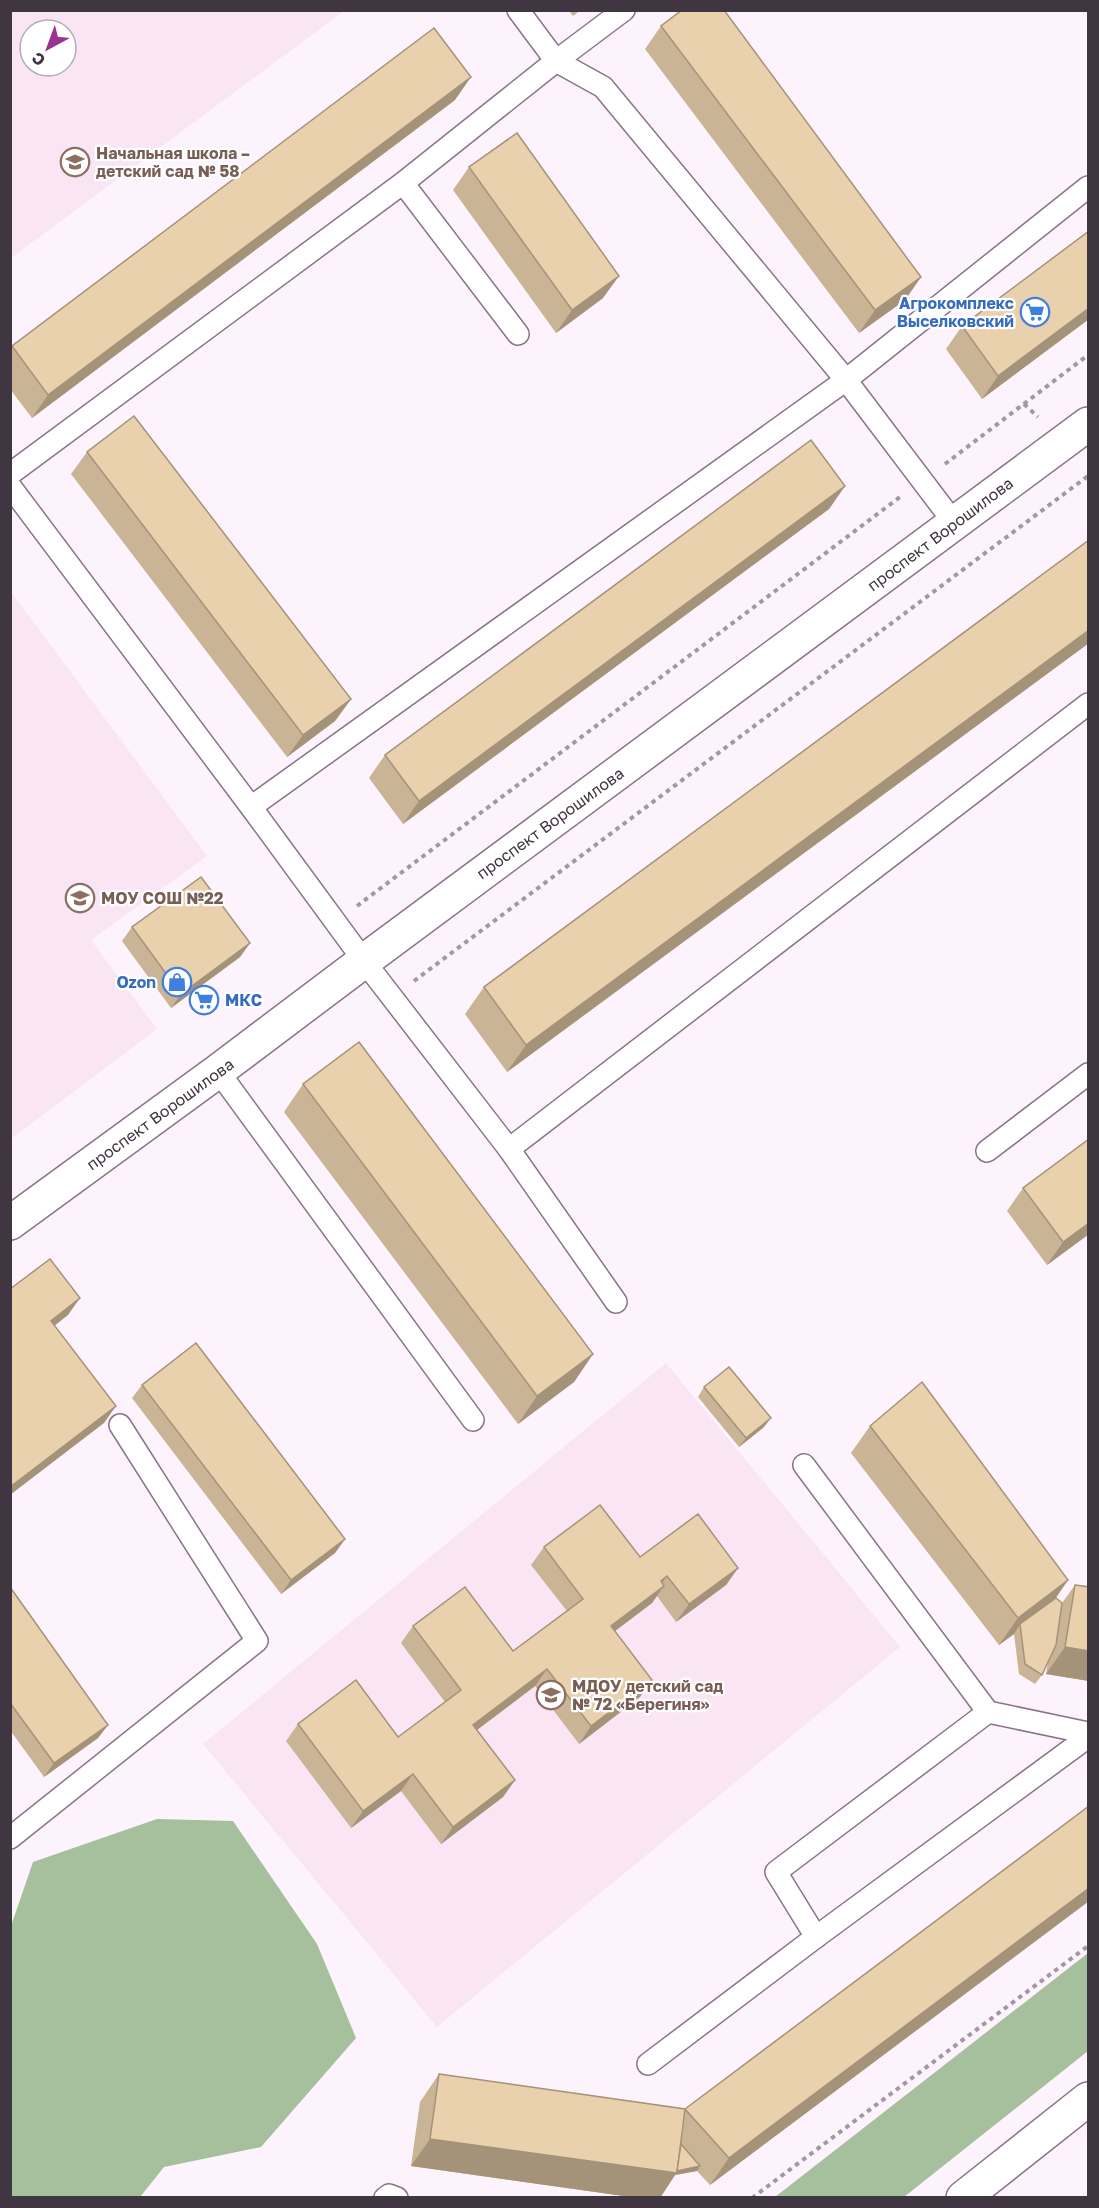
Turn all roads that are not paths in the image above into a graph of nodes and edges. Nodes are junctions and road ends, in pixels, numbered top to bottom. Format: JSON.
{"nodes":[{"id":1,"x":518,"y":10,"type":"edge"},
{"id":2,"x":624,"y":10,"type":"edge"},
{"id":3,"x":556,"y":61,"type":"junction"},
{"id":4,"x":403,"y":183,"type":"junction"},
{"id":5,"x":1089,"y":187,"type":"edge"},
{"id":6,"x":518,"y":334,"type":"dead end"},
{"id":7,"x":846,"y":380,"type":"junction"},
{"id":8,"x":1089,"y":424,"type":"edge"},
{"id":9,"x":10,"y":474,"type":"edge"},
{"id":10,"x":10,"y":486,"type":"edge"},
{"id":11,"x":955,"y":524,"type":"junction"},
{"id":12,"x":1089,"y":704,"type":"edge"},
{"id":13,"x":251,"y":807,"type":"junction"},
{"id":14,"x":364,"y":961,"type":"junction"},
{"id":15,"x":218,"y":1071,"type":"junction"},
{"id":16,"x":1089,"y":1074,"type":"edge"},
{"id":17,"x":508,"y":1149,"type":"junction"},
{"id":18,"x":987,"y":1151,"type":"dead end"},
{"id":19,"x":10,"y":1223,"type":"edge"},
{"id":20,"x":616,"y":1302,"type":"dead end"},
{"id":21,"x":473,"y":1420,"type":"dead end"},
{"id":22,"x":120,"y":1425,"type":"dead end"},
{"id":23,"x":804,"y":1465,"type":"dead end"},
{"id":24,"x":988,"y":1712,"type":"junction"},
{"id":25,"x":1089,"y":1735,"type":"edge"},
{"id":26,"x":10,"y":1838,"type":"edge"},
{"id":27,"x":816,"y":1937,"type":"junction"},
{"id":28,"x":648,"y":2064,"type":"dead end"},
{"id":29,"x":1089,"y":2099,"type":"edge"},
{"id":30,"x":965,"y":2197,"type":"edge"},
{"id":31,"x":385,"y":2198,"type":"edge"},
{"id":32,"x":397,"y":2198,"type":"edge"}],
"edges":[{"from":1,"to":3,"type":"lane"},
{"from":2,"to":3,"type":"lane"},
{"from":3,"to":4,"type":"lane"},
{"from":3,"to":7,"type":"lane"},
{"from":4,"to":6,"type":"lane"},
{"from":4,"to":9,"type":"lane"},
{"from":5,"to":7,"type":"lane"},
{"from":7,"to":11,"type":"lane"},
{"from":7,"to":13,"type":"lane"},
{"from":8,"to":11,"type":"street","name":"проспект Ворошилова"},
{"from":10,"to":13,"type":"lane"},
{"from":11,"to":14,"type":"street","name":"проспект Ворошилова"},
{"from":12,"to":17,"type":"lane"},
{"from":13,"to":14,"type":"lane"},
{"from":14,"to":15,"type":"street","name":"проспект Ворошилова"},
{"from":14,"to":17,"type":"lane"},
{"from":15,"to":19,"type":"street","name":"проспект Ворошилова"},
{"from":15,"to":21,"type":"lane"},
{"from":16,"to":18,"type":"lane"},
{"from":17,"to":20,"type":"lane"},
{"from":22,"to":26,"type":"lane"},
{"from":23,"to":24,"type":"lane"},
{"from":24,"to":25,"type":"lane"},
{"from":24,"to":27,"type":"lane"},
{"from":25,"to":27,"type":"lane"},
{"from":27,"to":28,"type":"lane"},
{"from":29,"to":30,"type":"street"},
{"from":31,"to":32,"type":"lane"}]}
